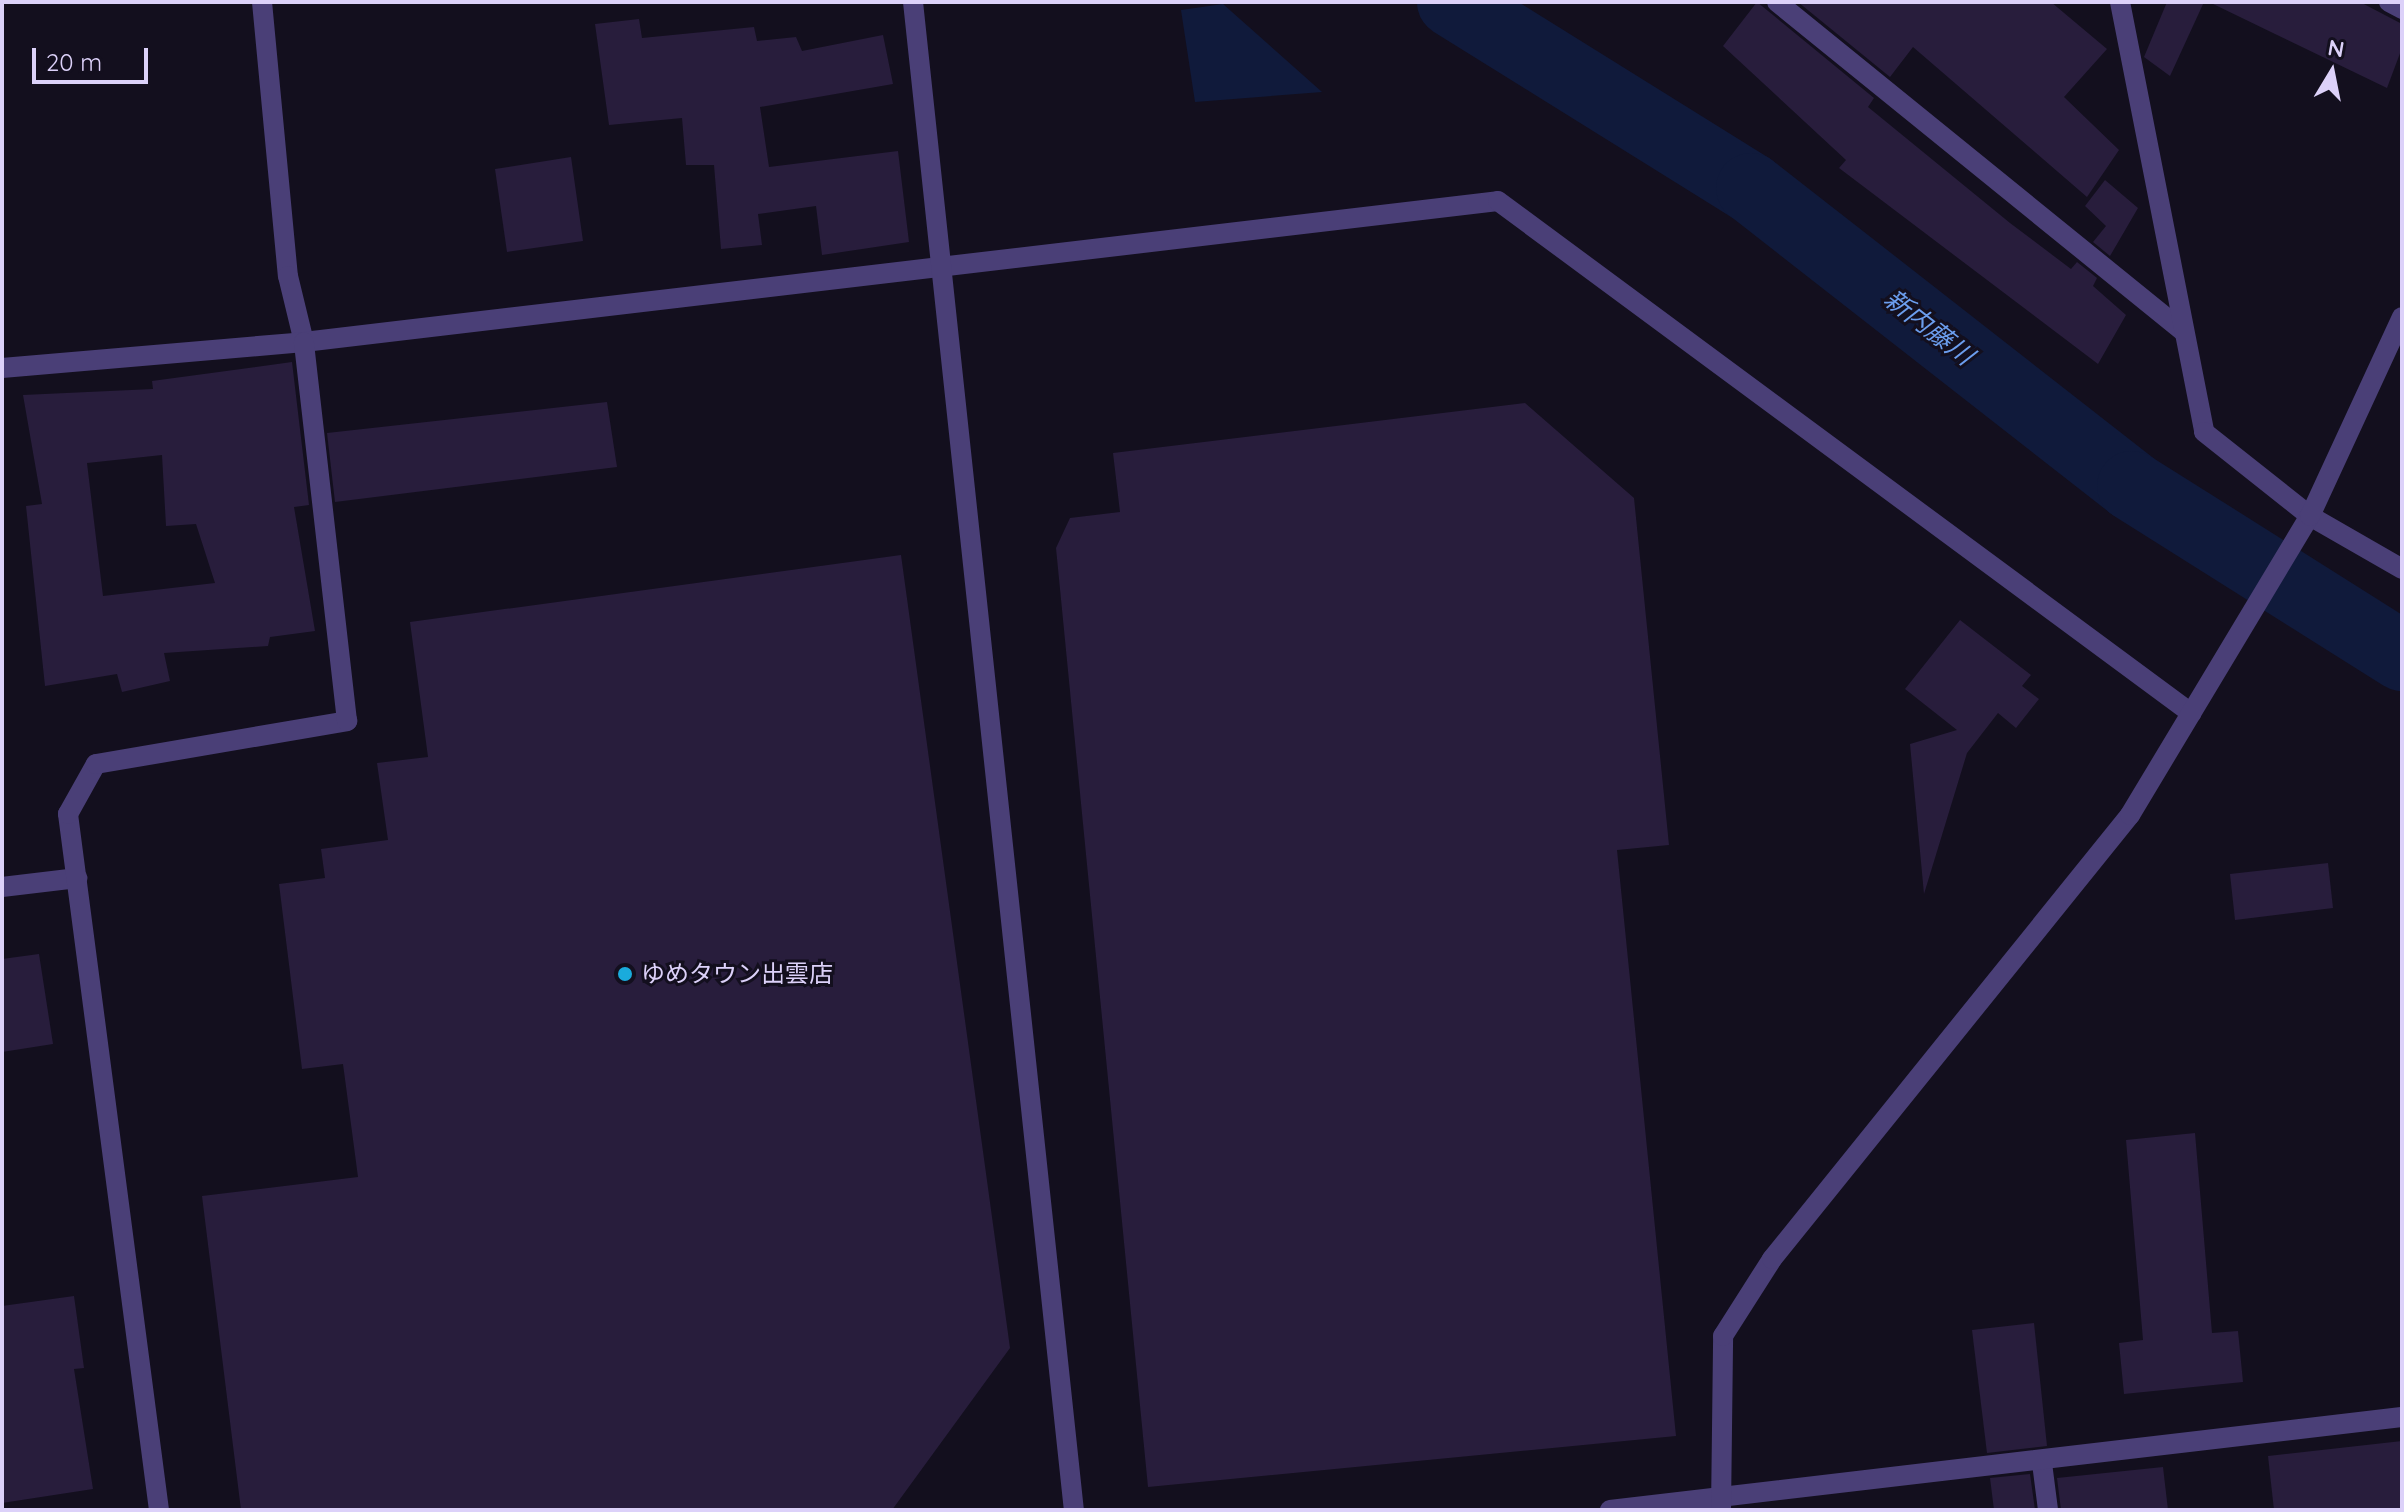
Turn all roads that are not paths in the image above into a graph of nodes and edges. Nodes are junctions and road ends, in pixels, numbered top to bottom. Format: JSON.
{"nodes":[{"id":1,"x":262,"y":2,"type":"edge"},
{"id":2,"x":913,"y":2,"type":"edge"},
{"id":3,"x":1777,"y":2,"type":"edge"},
{"id":4,"x":2389,"y":2,"type":"edge"},
{"id":5,"x":2119,"y":4,"type":"edge"},
{"id":6,"x":2402,"y":9,"type":"edge"},
{"id":7,"x":945,"y":261,"type":"junction"},
{"id":8,"x":2402,"y":317,"type":"edge"},
{"id":9,"x":2184,"y":332,"type":"junction"},
{"id":10,"x":304,"y":342,"type":"junction"},
{"id":11,"x":2,"y":368,"type":"edge"},
{"id":12,"x":2310,"y":516,"type":"junction"},
{"id":13,"x":2402,"y":569,"type":"edge"},
{"id":14,"x":2191,"y":713,"type":"junction"},
{"id":15,"x":77,"y":878,"type":"junction"},
{"id":16,"x":2,"y":887,"type":"edge"},
{"id":17,"x":2402,"y":1417,"type":"edge"},
{"id":18,"x":2042,"y":1463,"type":"junction"},
{"id":19,"x":1720,"y":1504,"type":"edge"},
{"id":20,"x":159,"y":1510,"type":"edge"},
{"id":21,"x":1074,"y":1510,"type":"edge"},
{"id":22,"x":1610,"y":1510,"type":"edge"},
{"id":23,"x":2048,"y":1510,"type":"edge"}],
"edges":[{"from":1,"to":10,"type":"street"},
{"from":2,"to":7,"type":"street"},
{"from":3,"to":9,"type":"street"},
{"from":4,"to":6,"type":"street"},
{"from":5,"to":9,"type":"street"},
{"from":7,"to":10,"type":"street"},
{"from":7,"to":14,"type":"street"},
{"from":7,"to":21,"type":"street"},
{"from":8,"to":12,"type":"street"},
{"from":9,"to":12,"type":"street"},
{"from":10,"to":11,"type":"street"},
{"from":10,"to":15,"type":"street"},
{"from":12,"to":13,"type":"street"},
{"from":12,"to":14,"type":"street"},
{"from":14,"to":19,"type":"street"},
{"from":15,"to":16,"type":"street"},
{"from":15,"to":20,"type":"street"},
{"from":17,"to":18,"type":"street"},
{"from":18,"to":19,"type":"street"},
{"from":18,"to":23,"type":"street"},
{"from":19,"to":22,"type":"street"}]}
